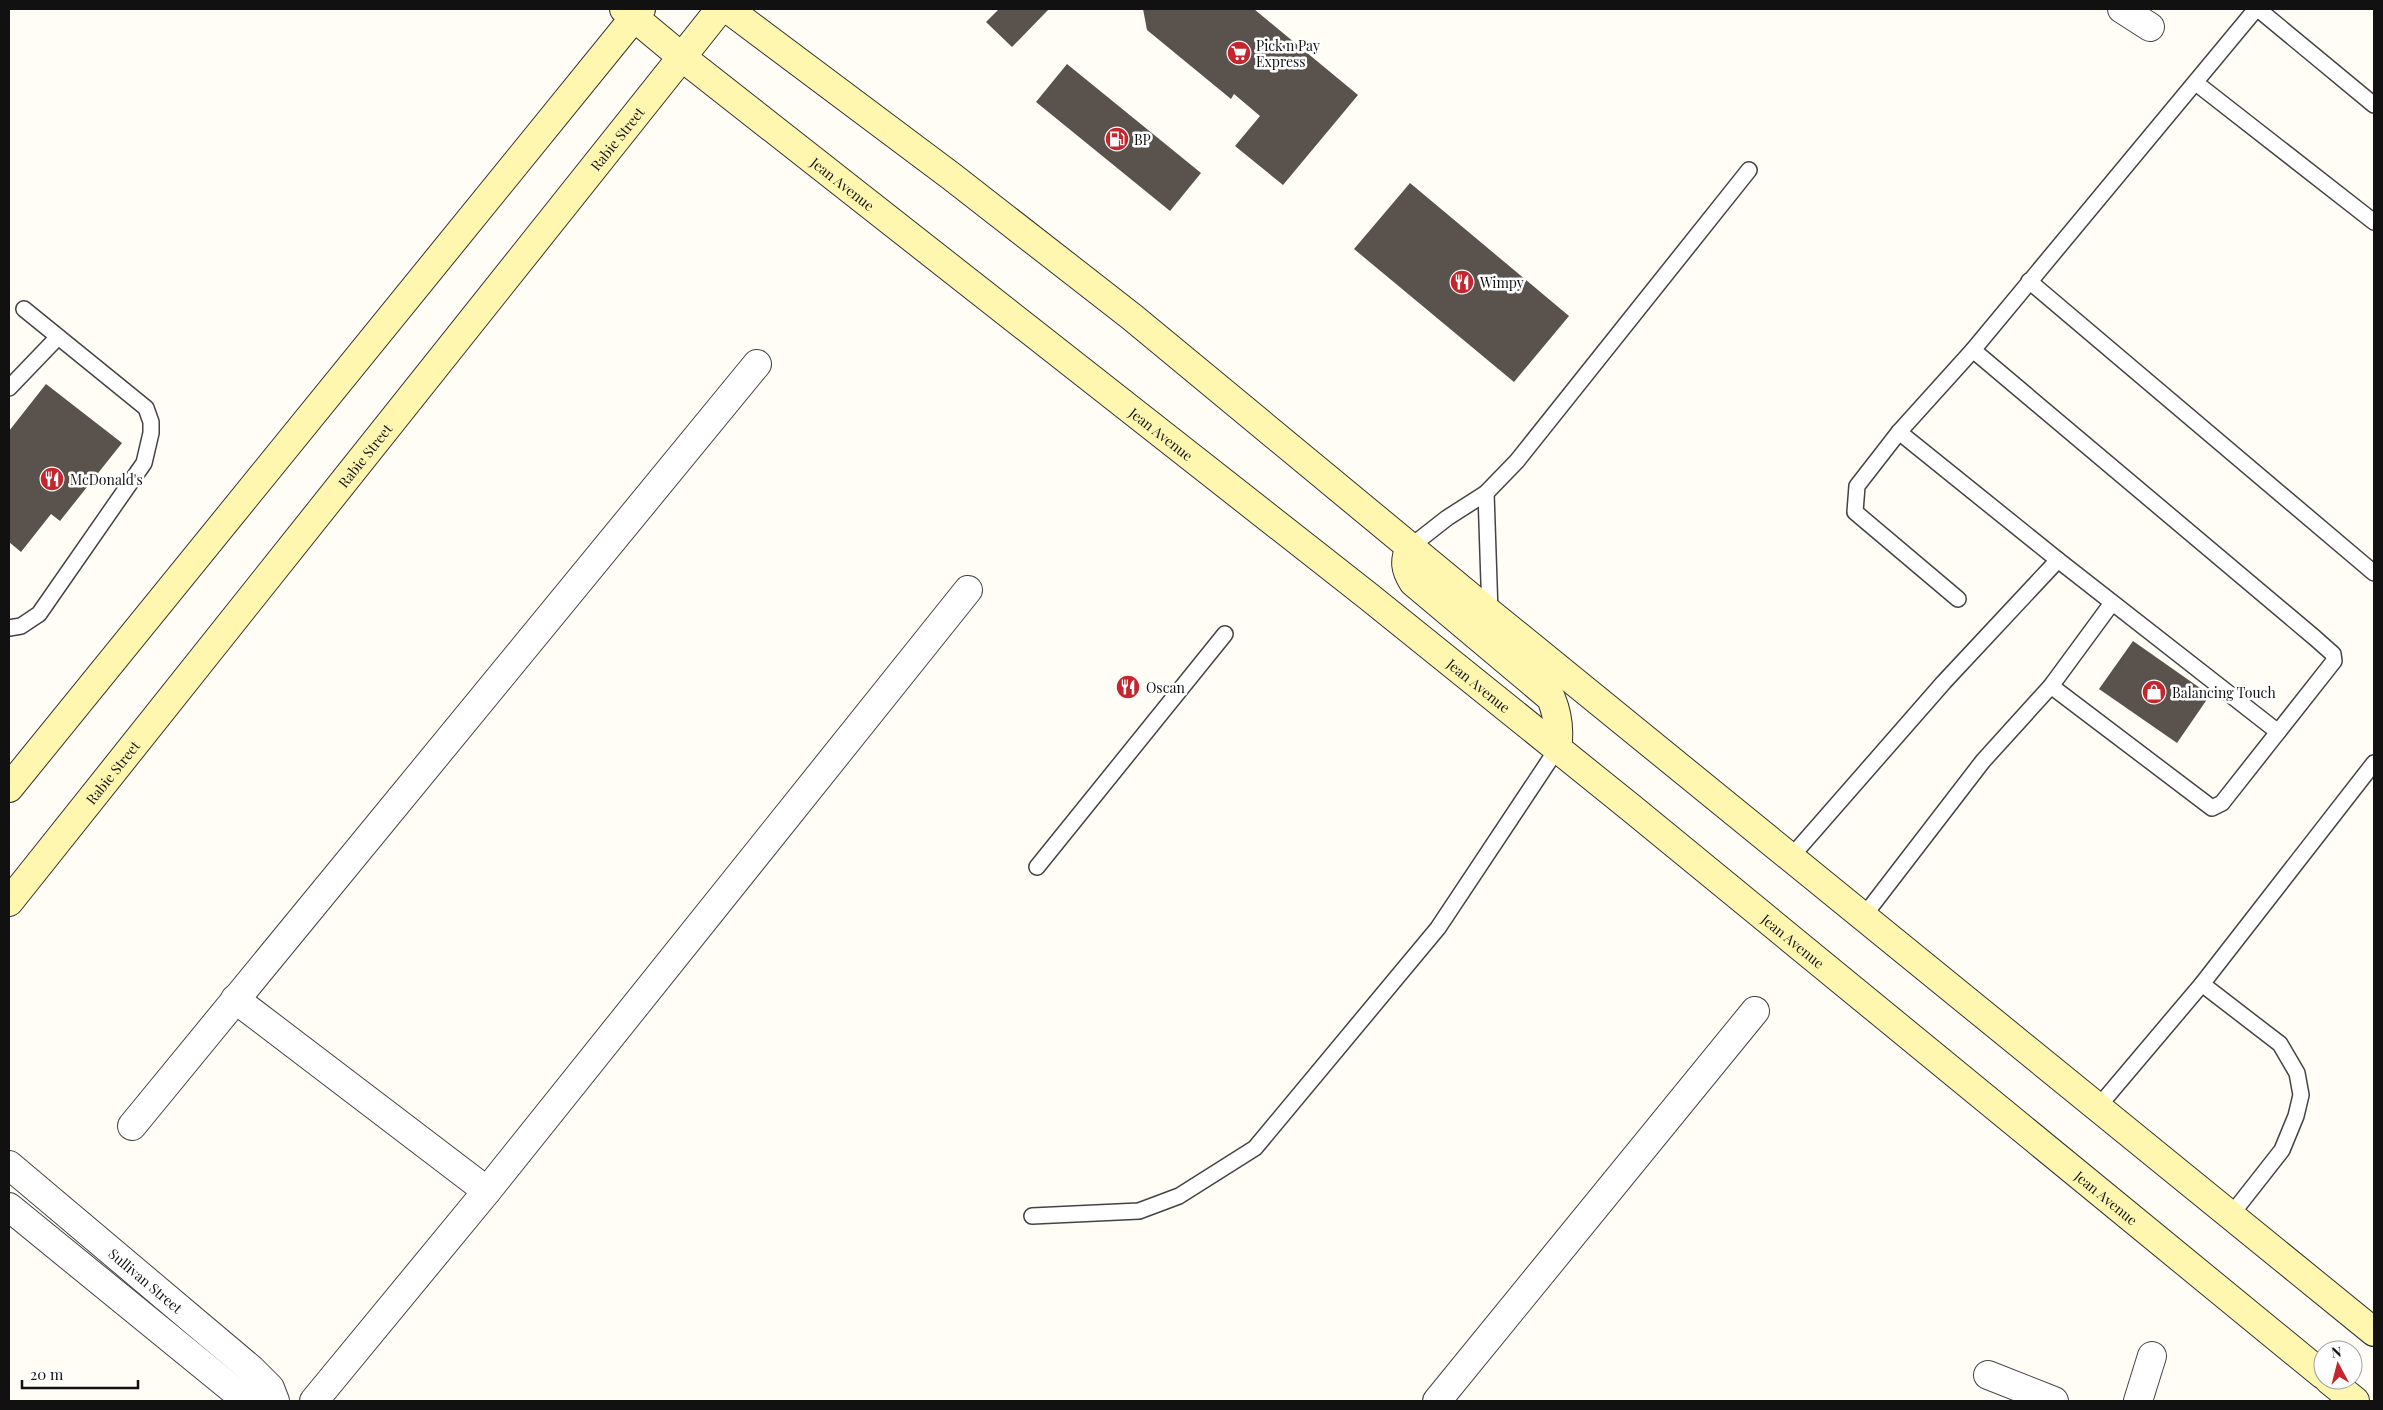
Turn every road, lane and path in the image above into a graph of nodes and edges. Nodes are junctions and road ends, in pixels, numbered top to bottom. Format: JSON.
{"nodes":[{"id":1,"x":720,"y":9,"type":"edge"},
{"id":2,"x":728,"y":9,"type":"edge"},
{"id":3,"x":2122,"y":9,"type":"edge"},
{"id":4,"x":2257,"y":9,"type":"edge"},
{"id":5,"x":633,"y":11,"type":"edge"},
{"id":6,"x":2150,"y":27,"type":"dead end"},
{"id":7,"x":683,"y":58,"type":"junction"},
{"id":8,"x":2196,"y":83,"type":"junction"},
{"id":9,"x":2374,"y":105,"type":"edge"},
{"id":10,"x":1749,"y":170,"type":"dead end"},
{"id":11,"x":2374,"y":222,"type":"edge"},
{"id":12,"x":2029,"y":281,"type":"junction"},
{"id":13,"x":24,"y":309,"type":"dead end"},
{"id":14,"x":58,"y":337,"type":"junction"},
{"id":15,"x":1973,"y":350,"type":"junction"},
{"id":16,"x":757,"y":364,"type":"dead end"},
{"id":17,"x":9,"y":388,"type":"edge"},
{"id":18,"x":1899,"y":432,"type":"junction"},
{"id":19,"x":1486,"y":493,"type":"junction"},
{"id":20,"x":1410,"y":546,"type":"junction"},
{"id":21,"x":2058,"y":560,"type":"junction"},
{"id":22,"x":2374,"y":573,"type":"edge"},
{"id":23,"x":968,"y":590,"type":"dead end"},
{"id":24,"x":1958,"y":599,"type":"dead end"},
{"id":25,"x":2112,"y":603,"type":"junction"},
{"id":26,"x":1490,"y":613,"type":"junction"},
{"id":27,"x":9,"y":628,"type":"edge"},
{"id":28,"x":1225,"y":634,"type":"dead end"},
{"id":29,"x":2051,"y":686,"type":"junction"},
{"id":30,"x":2278,"y":732,"type":"junction"},
{"id":31,"x":1557,"y":749,"type":"junction"},
{"id":32,"x":2374,"y":763,"type":"edge"},
{"id":33,"x":9,"y":788,"type":"edge"},
{"id":34,"x":1791,"y":857,"type":"junction"},
{"id":35,"x":1037,"y":866,"type":"dead end"},
{"id":36,"x":9,"y":902,"type":"edge"},
{"id":37,"x":1863,"y":916,"type":"junction"},
{"id":38,"x":2202,"y":984,"type":"junction"},
{"id":39,"x":235,"y":1000,"type":"junction"},
{"id":40,"x":1755,"y":1011,"type":"dead end"},
{"id":41,"x":2098,"y":1107,"type":"junction"},
{"id":42,"x":132,"y":1126,"type":"dead end"},
{"id":43,"x":9,"y":1165,"type":"edge"},
{"id":44,"x":487,"y":1191,"type":"junction"},
{"id":45,"x":9,"y":1207,"type":"edge"},
{"id":46,"x":2231,"y":1215,"type":"junction"},
{"id":47,"x":1032,"y":1216,"type":"dead end"},
{"id":48,"x":2374,"y":1332,"type":"edge"},
{"id":49,"x":2152,"y":1356,"type":"dead end"},
{"id":50,"x":2313,"y":1367,"type":"edge"},
{"id":51,"x":1988,"y":1375,"type":"dead end"},
{"id":52,"x":2341,"y":1390,"type":"edge"},
{"id":53,"x":253,"y":1401,"type":"edge"},
{"id":54,"x":275,"y":1401,"type":"edge"},
{"id":55,"x":314,"y":1401,"type":"edge"},
{"id":56,"x":1437,"y":1401,"type":"edge"},
{"id":57,"x":2054,"y":1401,"type":"edge"},
{"id":58,"x":2138,"y":1401,"type":"edge"},
{"id":59,"x":2355,"y":1401,"type":"edge"}],
"edges":[{"from":1,"to":7,"type":"main road","name":"Rabie Street"},
{"from":2,"to":20,"type":"main road"},
{"from":3,"to":6,"type":"street"},
{"from":4,"to":8,"type":"lane"},
{"from":4,"to":9,"type":"lane"},
{"from":5,"to":7,"type":"main road","name":"Jean Avenue"},
{"from":5,"to":33,"type":"main road"},
{"from":7,"to":31,"type":"main road","name":"Jean Avenue"},
{"from":7,"to":36,"type":"main road","name":"Rabie Street"},
{"from":8,"to":11,"type":"lane"},
{"from":8,"to":12,"type":"lane"},
{"from":10,"to":19,"type":"lane"},
{"from":12,"to":15,"type":"lane"},
{"from":12,"to":22,"type":"lane"},
{"from":13,"to":14,"type":"lane"},
{"from":14,"to":17,"type":"lane"},
{"from":14,"to":27,"type":"lane"},
{"from":15,"to":18,"type":"lane"},
{"from":15,"to":30,"type":"lane"},
{"from":16,"to":39,"type":"street"},
{"from":18,"to":21,"type":"lane"},
{"from":18,"to":24,"type":"lane"},
{"from":19,"to":20,"type":"lane"},
{"from":19,"to":26,"type":"lane"},
{"from":20,"to":26,"type":"main road"},
{"from":20,"to":31,"type":"main road"},
{"from":21,"to":25,"type":"lane"},
{"from":21,"to":34,"type":"lane"},
{"from":23,"to":44,"type":"street"},
{"from":25,"to":29,"type":"lane"},
{"from":25,"to":30,"type":"lane"},
{"from":26,"to":34,"type":"main road"},
{"from":28,"to":35,"type":"lane"},
{"from":29,"to":30,"type":"lane"},
{"from":29,"to":37,"type":"lane"},
{"from":31,"to":47,"type":"lane"},
{"from":31,"to":50,"type":"main road","name":"Jean Avenue"},
{"from":32,"to":38,"type":"lane"},
{"from":34,"to":37,"type":"main road"},
{"from":37,"to":41,"type":"main road"},
{"from":38,"to":41,"type":"lane"},
{"from":38,"to":46,"type":"lane"},
{"from":39,"to":42,"type":"street"},
{"from":39,"to":44,"type":"street"},
{"from":40,"to":56,"type":"street"},
{"from":41,"to":46,"type":"main road"},
{"from":43,"to":54,"type":"street","name":"Sullivan Street"},
{"from":44,"to":55,"type":"street"},
{"from":45,"to":53,"type":"street","name":"Sullivan Street"},
{"from":46,"to":48,"type":"main road"},
{"from":49,"to":58,"type":"street"},
{"from":51,"to":57,"type":"street"},
{"from":52,"to":59,"type":"main road"}]}
